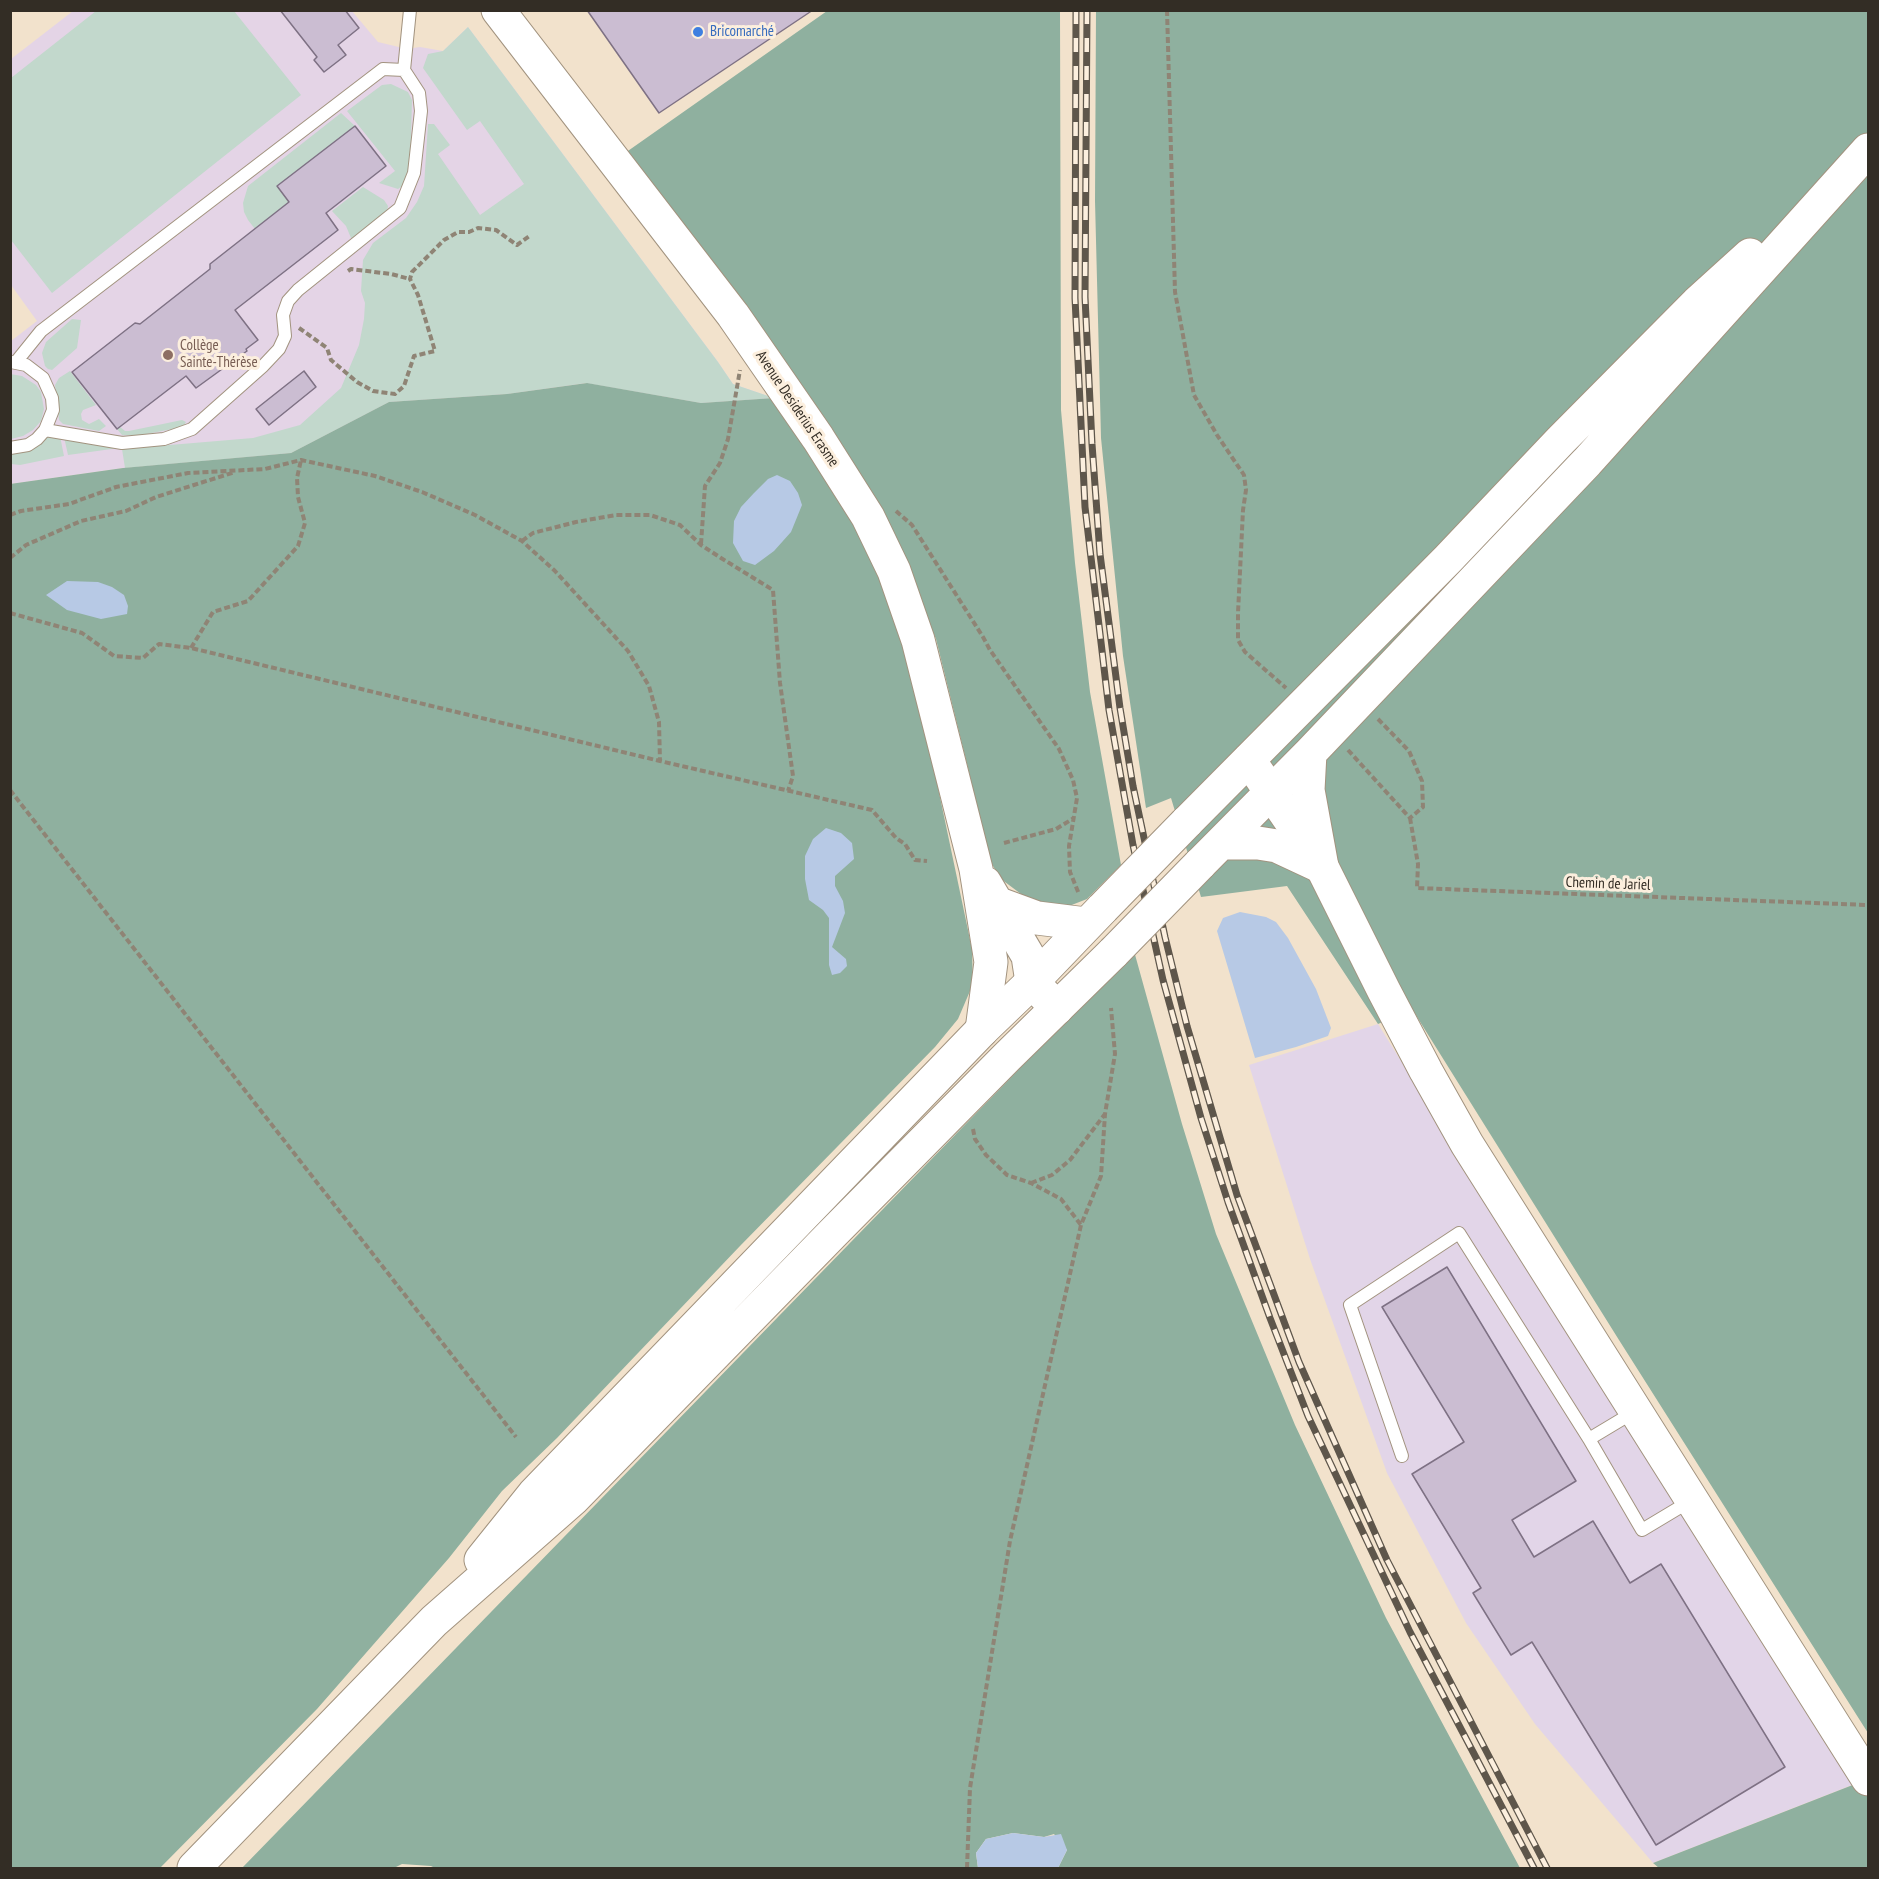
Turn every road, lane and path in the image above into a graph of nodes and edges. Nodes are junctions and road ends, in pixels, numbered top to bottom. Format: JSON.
{"nodes":[{"id":1,"x":410,"y":10,"type":"edge"},
{"id":2,"x":498,"y":10,"type":"edge"},
{"id":3,"x":1167,"y":10,"type":"edge"},
{"id":4,"x":404,"y":70,"type":"junction"},
{"id":5,"x":1869,"y":148,"type":"edge"},
{"id":6,"x":531,"y":235,"type":"dead end"},
{"id":7,"x":342,"y":276,"type":"dead end"},
{"id":8,"x":410,"y":279,"type":"junction"},
{"id":9,"x":294,"y":321,"type":"dead end"},
{"id":10,"x":753,"y":345,"type":"junction"},
{"id":11,"x":13,"y":362,"type":"edge"},
{"id":12,"x":45,"y":430,"type":"junction"},
{"id":13,"x":10,"y":448,"type":"edge"},
{"id":14,"x":301,"y":460,"type":"junction"},
{"id":15,"x":242,"y":470,"type":"junction"},
{"id":16,"x":895,"y":511,"type":"dead end"},
{"id":17,"x":10,"y":515,"type":"edge"},
{"id":18,"x":522,"y":541,"type":"junction"},
{"id":19,"x":701,"y":545,"type":"junction"},
{"id":20,"x":10,"y":558,"type":"edge"},
{"id":21,"x":10,"y":613,"type":"edge"},
{"id":22,"x":191,"y":648,"type":"junction"},
{"id":23,"x":1293,"y":694,"type":"dead end"},
{"id":24,"x":1360,"y":700,"type":"junction"},
{"id":25,"x":1347,"y":748,"type":"dead end"},
{"id":26,"x":1310,"y":753,"type":"junction"},
{"id":27,"x":1249,"y":760,"type":"junction"},
{"id":28,"x":660,"y":761,"type":"junction"},
{"id":29,"x":10,"y":790,"type":"edge"},
{"id":30,"x":788,"y":791,"type":"junction"},
{"id":31,"x":1270,"y":792,"type":"junction"},
{"id":32,"x":1074,"y":817,"type":"junction"},
{"id":33,"x":1410,"y":818,"type":"junction"},
{"id":34,"x":1004,"y":843,"type":"dead end"},
{"id":35,"x":1210,"y":854,"type":"junction"},
{"id":36,"x":927,"y":861,"type":"dead end"},
{"id":37,"x":1323,"y":867,"type":"junction"},
{"id":38,"x":976,"y":869,"type":"junction"},
{"id":39,"x":999,"y":904,"type":"junction"},
{"id":40,"x":1869,"y":905,"type":"edge"},
{"id":41,"x":1089,"y":908,"type":"junction"},
{"id":42,"x":991,"y":962,"type":"junction"},
{"id":43,"x":1032,"y":982,"type":"junction"},
{"id":44,"x":1057,"y":1008,"type":"junction"},
{"id":45,"x":1111,"y":1008,"type":"dead end"},
{"id":46,"x":982,"y":1030,"type":"junction"},
{"id":47,"x":965,"y":1099,"type":"junction"},
{"id":48,"x":1105,"y":1114,"type":"junction"},
{"id":49,"x":1031,"y":1183,"type":"junction"},
{"id":50,"x":1081,"y":1225,"type":"junction"},
{"id":51,"x":1635,"y":1411,"type":"junction"},
{"id":52,"x":516,"y":1437,"type":"dead end"},
{"id":53,"x":1589,"y":1439,"type":"junction"},
{"id":54,"x":1402,"y":1456,"type":"dead end"},
{"id":55,"x":1692,"y":1500,"type":"junction"},
{"id":56,"x":434,"y":1621,"type":"junction"},
{"id":57,"x":1869,"y":1779,"type":"edge"},
{"id":58,"x":194,"y":1869,"type":"edge"},
{"id":59,"x":967,"y":1869,"type":"edge"}],
"edges":[{"from":1,"to":4,"type":"lane"},
{"from":2,"to":10,"type":"main road","name":"Avenue Desiderius Erasme"},
{"from":3,"to":23,"type":"path"},
{"from":4,"to":11,"type":"lane"},
{"from":4,"to":12,"type":"lane"},
{"from":5,"to":24,"type":"main road"},
{"from":5,"to":27,"type":"main road"},
{"from":6,"to":8,"type":"path"},
{"from":7,"to":8,"type":"path"},
{"from":8,"to":9,"type":"path"},
{"from":10,"to":19,"type":"path"},
{"from":10,"to":38,"type":"main road","name":"Avenue Desiderius Erasme"},
{"from":11,"to":12,"type":"lane"},
{"from":12,"to":13,"type":"lane"},
{"from":14,"to":15,"type":"path"},
{"from":14,"to":18,"type":"path"},
{"from":14,"to":22,"type":"path"},
{"from":15,"to":17,"type":"path"},
{"from":15,"to":20,"type":"path"},
{"from":16,"to":32,"type":"path"},
{"from":18,"to":19,"type":"path"},
{"from":18,"to":28,"type":"path"},
{"from":19,"to":30,"type":"path"},
{"from":21,"to":22,"type":"path"},
{"from":22,"to":28,"type":"path"},
{"from":24,"to":26,"type":"main road"},
{"from":24,"to":33,"type":"path"},
{"from":25,"to":33,"type":"path"},
{"from":26,"to":31,"type":"main road"},
{"from":26,"to":37,"type":"main road"},
{"from":27,"to":31,"type":"main road"},
{"from":27,"to":41,"type":"main road","bridge":true},
{"from":28,"to":30,"type":"path"},
{"from":29,"to":52,"type":"path"},
{"from":30,"to":36,"type":"path"},
{"from":31,"to":35,"type":"main road"},
{"from":31,"to":37,"type":"main road"},
{"from":32,"to":34,"type":"path"},
{"from":32,"to":41,"type":"path"},
{"from":33,"to":40,"type":"path","name":"Chemin de Jariel"},
{"from":35,"to":37,"type":"main road"},
{"from":35,"to":44,"type":"main road","bridge":true},
{"from":37,"to":51,"type":"main road"},
{"from":38,"to":39,"type":"main road"},
{"from":38,"to":42,"type":"main road"},
{"from":39,"to":41,"type":"main road"},
{"from":39,"to":43,"type":"main road"},
{"from":41,"to":43,"type":"main road"},
{"from":42,"to":43,"type":"main road"},
{"from":42,"to":46,"type":"main road"},
{"from":43,"to":44,"type":"main road"},
{"from":43,"to":46,"type":"main road"},
{"from":44,"to":47,"type":"main road"},
{"from":45,"to":48,"type":"path"},
{"from":46,"to":56,"type":"main road"},
{"from":47,"to":49,"type":"path"},
{"from":47,"to":56,"type":"main road"},
{"from":48,"to":49,"type":"path"},
{"from":48,"to":50,"type":"path"},
{"from":49,"to":50,"type":"path"},
{"from":50,"to":59,"type":"path"},
{"from":51,"to":53,"type":"lane"},
{"from":51,"to":55,"type":"main road"},
{"from":53,"to":54,"type":"lane"},
{"from":53,"to":55,"type":"lane"},
{"from":55,"to":57,"type":"main road"},
{"from":56,"to":58,"type":"main road"}]}
